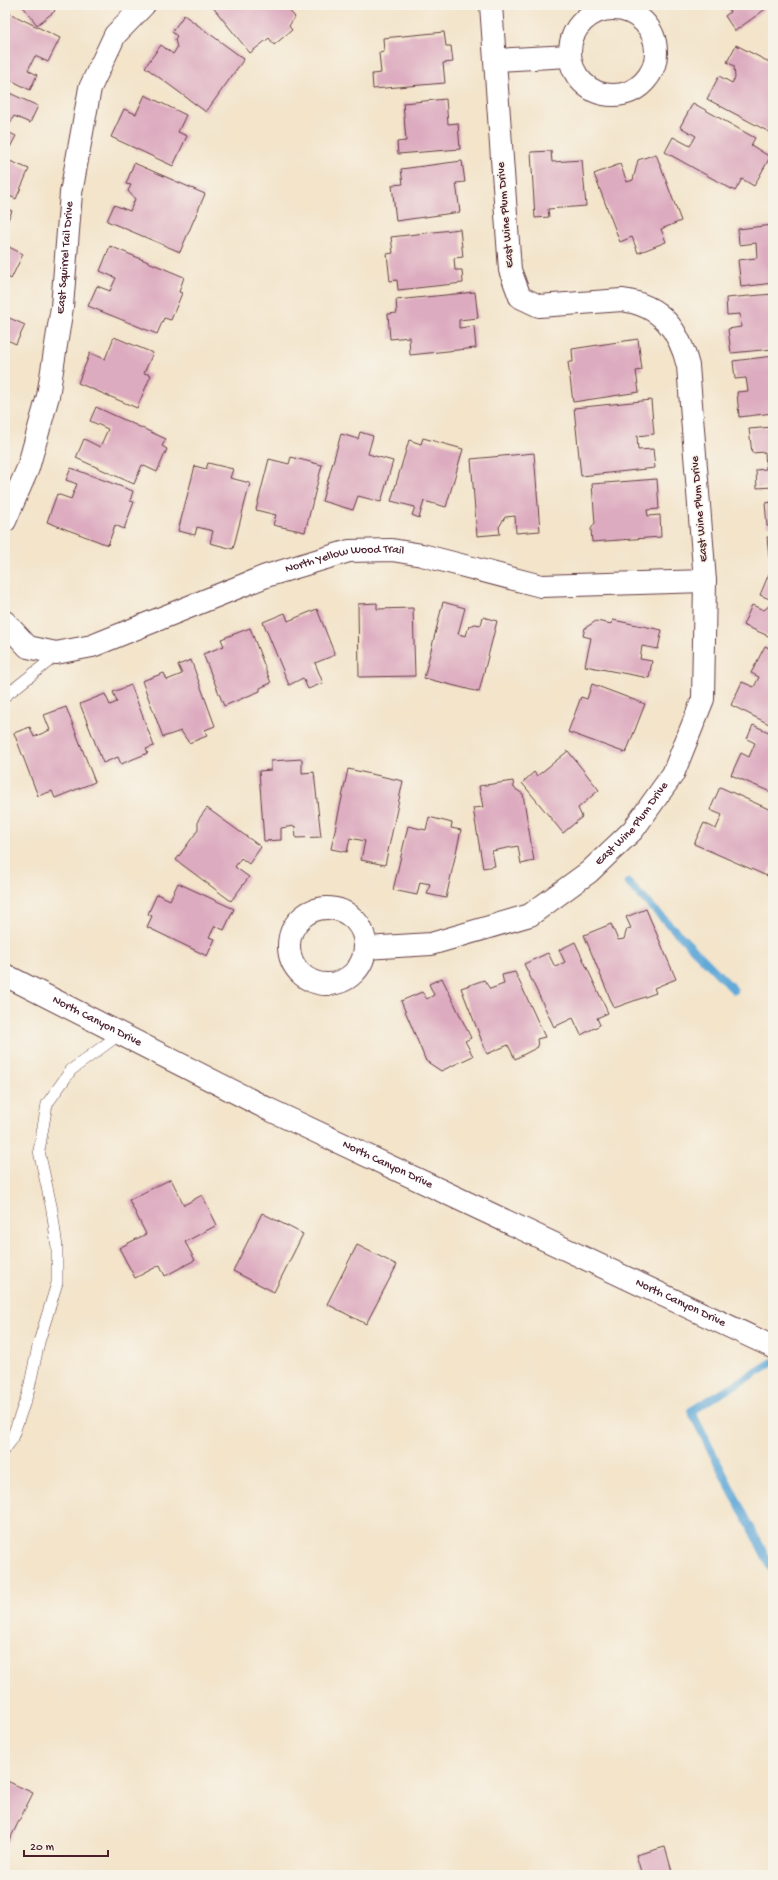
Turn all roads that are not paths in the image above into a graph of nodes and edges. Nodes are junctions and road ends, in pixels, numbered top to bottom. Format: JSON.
{"nodes":[{"id":1,"x":144,"y":5,"type":"edge"},
{"id":2,"x":491,"y":5,"type":"edge"},
{"id":3,"x":569,"y":56,"type":"dead end"},
{"id":4,"x":496,"y":60,"type":"junction"},
{"id":5,"x":5,"y":521,"type":"edge"},
{"id":6,"x":706,"y":582,"type":"junction"},
{"id":7,"x":6,"y":623,"type":"edge"},
{"id":8,"x":60,"y":653,"type":"junction"},
{"id":9,"x":5,"y":696,"type":"edge"},
{"id":10,"x":365,"y":948,"type":"dead end"},
{"id":11,"x":5,"y":975,"type":"edge"},
{"id":12,"x":120,"y":1034,"type":"junction"},
{"id":13,"x":773,"y":1347,"type":"edge"},
{"id":14,"x":5,"y":1449,"type":"edge"}],
"edges":[{"from":1,"to":5,"type":"street","name":"East Squirrel Tail Drive"},
{"from":2,"to":4,"type":"street","name":"East Wine Plum Drive"},
{"from":3,"to":4,"type":"street"},
{"from":4,"to":6,"type":"street","name":"East Wine Plum Drive"},
{"from":6,"to":8,"type":"street","name":"North Yellow Wood Trail"},
{"from":6,"to":10,"type":"street","name":"East Wine Plum Drive"},
{"from":7,"to":8,"type":"street","name":"North Yellow Wood Trail"},
{"from":8,"to":9,"type":"lane"},
{"from":11,"to":12,"type":"street","name":"North Canyon Drive"},
{"from":12,"to":13,"type":"street","name":"North Canyon Drive"},
{"from":12,"to":14,"type":"lane"}]}
